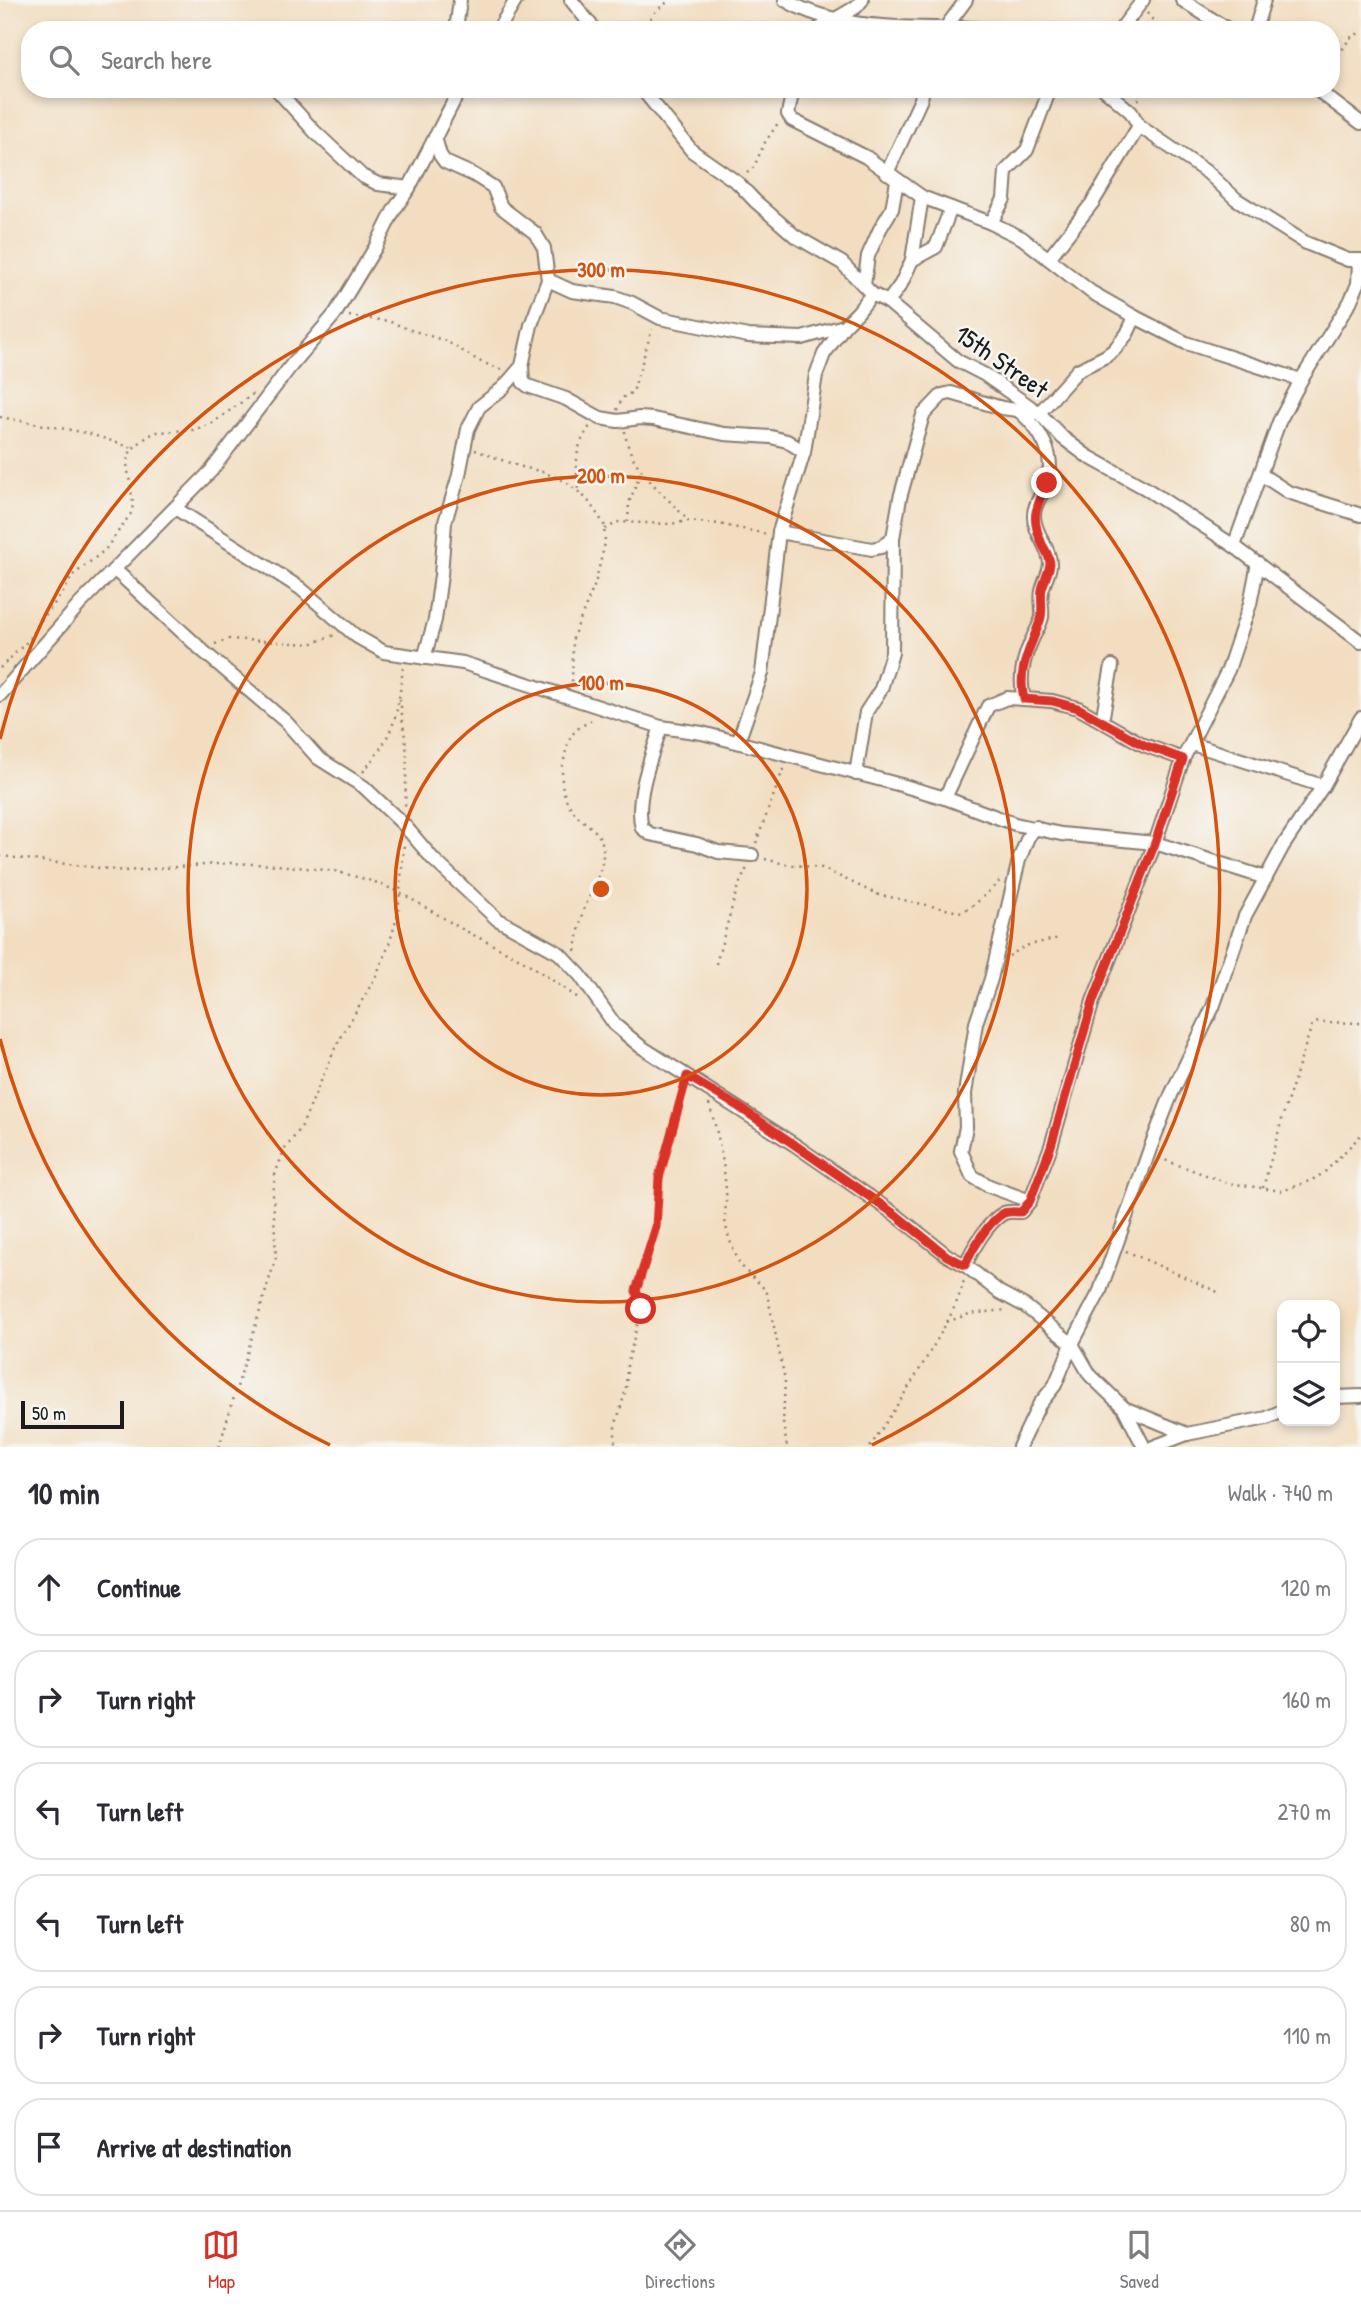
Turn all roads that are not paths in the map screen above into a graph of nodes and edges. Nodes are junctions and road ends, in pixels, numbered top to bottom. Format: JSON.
{"nodes":[{"id":1,"x":460,"y":0,"type":"edge"},
{"id":2,"x":516,"y":0,"type":"edge"},
{"id":3,"x":571,"y":0,"type":"edge"},
{"id":4,"x":785,"y":0,"type":"edge"},
{"id":5,"x":862,"y":0,"type":"edge"},
{"id":6,"x":966,"y":0,"type":"edge"},
{"id":7,"x":1182,"y":0,"type":"edge"},
{"id":8,"x":1264,"y":0,"type":"edge"},
{"id":9,"x":1141,"y":2,"type":"edge"},
{"id":10,"x":834,"y":20,"type":"junction"},
{"id":11,"x":457,"y":21,"type":"edge"},
{"id":12,"x":503,"y":21,"type":"edge"},
{"id":13,"x":587,"y":21,"type":"edge"},
{"id":14,"x":840,"y":21,"type":"edge"},
{"id":15,"x":946,"y":21,"type":"edge"},
{"id":16,"x":1127,"y":21,"type":"edge"},
{"id":17,"x":1215,"y":21,"type":"edge"},
{"id":18,"x":1258,"y":21,"type":"edge"},
{"id":19,"x":284,"y":98,"type":"edge"},
{"id":20,"x":455,"y":98,"type":"edge"},
{"id":21,"x":649,"y":98,"type":"edge"},
{"id":22,"x":791,"y":98,"type":"edge"},
{"id":23,"x":921,"y":98,"type":"edge"},
{"id":24,"x":1047,"y":98,"type":"edge"},
{"id":25,"x":1115,"y":98,"type":"edge"},
{"id":26,"x":1328,"y":98,"type":"edge"},
{"id":27,"x":1361,"y":122,"type":"edge"},
{"id":28,"x":1139,"y":125,"type":"junction"},
{"id":29,"x":435,"y":137,"type":"junction"},
{"id":30,"x":892,"y":177,"type":"junction"},
{"id":31,"x":409,"y":188,"type":"junction"},
{"id":32,"x":922,"y":197,"type":"junction"},
{"id":33,"x":951,"y":208,"type":"junction"},
{"id":34,"x":990,"y":223,"type":"junction"},
{"id":35,"x":1049,"y":258,"type":"junction"},
{"id":36,"x":912,"y":260,"type":"junction"},
{"id":37,"x":1360,"y":261,"type":"edge"},
{"id":38,"x":548,"y":281,"type":"junction"},
{"id":39,"x":1360,"y":285,"type":"edge"},
{"id":40,"x":868,"y":289,"type":"junction"},
{"id":41,"x":888,"y":302,"type":"junction"},
{"id":42,"x":1135,"y":317,"type":"junction"},
{"id":43,"x":844,"y":326,"type":"junction"},
{"id":44,"x":519,"y":371,"type":"junction"},
{"id":45,"x":1301,"y":380,"type":"junction"},
{"id":46,"x":1019,"y":411,"type":"junction"},
{"id":47,"x":1039,"y":413,"type":"junction"},
{"id":48,"x":804,"y":452,"type":"junction"},
{"id":49,"x":1262,"y":475,"type":"junction"},
{"id":50,"x":175,"y":508,"type":"junction"},
{"id":51,"x":1361,"y":515,"type":"edge"},
{"id":52,"x":779,"y":534,"type":"junction"},
{"id":53,"x":893,"y":538,"type":"junction"},
{"id":54,"x":1234,"y":546,"type":"junction"},
{"id":55,"x":1258,"y":563,"type":"junction"},
{"id":56,"x":115,"y":570,"type":"junction"},
{"id":57,"x":1361,"y":642,"type":"edge"},
{"id":58,"x":424,"y":658,"type":"junction"},
{"id":59,"x":1112,"y":666,"type":"dead end"},
{"id":60,"x":0,"y":695,"type":"edge"},
{"id":61,"x":1024,"y":699,"type":"junction"},
{"id":62,"x":1361,"y":718,"type":"edge"},
{"id":63,"x":1102,"y":721,"type":"junction"},
{"id":64,"x":661,"y":727,"type":"junction"},
{"id":65,"x":738,"y":742,"type":"junction"},
{"id":66,"x":1192,"y":744,"type":"junction"},
{"id":67,"x":1183,"y":759,"type":"junction"},
{"id":68,"x":856,"y":774,"type":"junction"},
{"id":69,"x":1323,"y":786,"type":"junction"},
{"id":70,"x":945,"y":798,"type":"junction"},
{"id":71,"x":1036,"y":827,"type":"junction"},
{"id":72,"x":1155,"y":843,"type":"junction"},
{"id":73,"x":752,"y":855,"type":"road end"},
{"id":74,"x":1266,"y":878,"type":"junction"},
{"id":75,"x":1030,"y":1201,"type":"junction"},
{"id":76,"x":966,"y":1266,"type":"junction"},
{"id":77,"x":1072,"y":1344,"type":"junction"},
{"id":78,"x":1361,"y":1396,"type":"edge"},
{"id":79,"x":1340,"y":1397,"type":"edge"},
{"id":80,"x":1124,"y":1408,"type":"junction"},
{"id":81,"x":1277,"y":1414,"type":"edge"},
{"id":82,"x":1187,"y":1434,"type":"junction"},
{"id":83,"x":1019,"y":1447,"type":"edge"},
{"id":84,"x":1144,"y":1447,"type":"edge"},
{"id":85,"x":1153,"y":1447,"type":"edge"}],
"edges":[{"from":1,"to":11,"type":"street"},
{"from":2,"to":12,"type":"street"},
{"from":3,"to":13,"type":"street"},
{"from":4,"to":10,"type":"street"},
{"from":5,"to":10,"type":"street"},
{"from":6,"to":15,"type":"street"},
{"from":7,"to":17,"type":"street"},
{"from":8,"to":18,"type":"street"},
{"from":9,"to":16,"type":"street"},
{"from":10,"to":14,"type":"street"},
{"from":19,"to":31,"type":"street"},
{"from":20,"to":29,"type":"street"},
{"from":21,"to":40,"type":"street","name":"15th Street"},
{"from":22,"to":30,"type":"street"},
{"from":23,"to":30,"type":"street"},
{"from":24,"to":34,"type":"street"},
{"from":25,"to":28,"type":"street"},
{"from":26,"to":27,"type":"street"},
{"from":28,"to":35,"type":"street"},
{"from":28,"to":37,"type":"street"},
{"from":29,"to":31,"type":"street"},
{"from":29,"to":38,"type":"street"},
{"from":30,"to":32,"type":"street"},
{"from":30,"to":40,"type":"street"},
{"from":31,"to":50,"type":"street"},
{"from":32,"to":33,"type":"street"},
{"from":32,"to":36,"type":"street"},
{"from":33,"to":34,"type":"street"},
{"from":33,"to":36,"type":"street"},
{"from":34,"to":35,"type":"street"},
{"from":35,"to":42,"type":"street"},
{"from":36,"to":41,"type":"street"},
{"from":37,"to":39,"type":"street"},
{"from":38,"to":43,"type":"street"},
{"from":38,"to":44,"type":"street"},
{"from":39,"to":45,"type":"street"},
{"from":40,"to":41,"type":"street","name":"15th Street"},
{"from":40,"to":43,"type":"street"},
{"from":41,"to":47,"type":"street","name":"15th Street"},
{"from":42,"to":45,"type":"street"},
{"from":42,"to":47,"type":"street"},
{"from":43,"to":48,"type":"street"},
{"from":44,"to":48,"type":"street"},
{"from":44,"to":58,"type":"street"},
{"from":45,"to":49,"type":"street"},
{"from":46,"to":47,"type":"street"},
{"from":46,"to":53,"type":"street"},
{"from":46,"to":61,"type":"street"},
{"from":47,"to":54,"type":"street","name":"15th Street"},
{"from":48,"to":52,"type":"street"},
{"from":49,"to":51,"type":"street"},
{"from":49,"to":54,"type":"street"},
{"from":50,"to":56,"type":"street"},
{"from":50,"to":58,"type":"street"},
{"from":52,"to":53,"type":"street"},
{"from":52,"to":65,"type":"street"},
{"from":53,"to":68,"type":"street"},
{"from":54,"to":55,"type":"street","name":"15th Street"},
{"from":55,"to":57,"type":"street","name":"15th Street"},
{"from":55,"to":66,"type":"street"},
{"from":56,"to":60,"type":"street"},
{"from":56,"to":76,"type":"street"},
{"from":58,"to":64,"type":"street"},
{"from":59,"to":63,"type":"street"},
{"from":61,"to":63,"type":"street"},
{"from":61,"to":70,"type":"street"},
{"from":62,"to":69,"type":"street"},
{"from":63,"to":67,"type":"street"},
{"from":64,"to":65,"type":"street"},
{"from":64,"to":73,"type":"street"},
{"from":65,"to":68,"type":"street"},
{"from":66,"to":67,"type":"street"},
{"from":66,"to":69,"type":"street"},
{"from":67,"to":72,"type":"street"},
{"from":68,"to":70,"type":"street"},
{"from":69,"to":74,"type":"street"},
{"from":70,"to":71,"type":"street"},
{"from":71,"to":72,"type":"street"},
{"from":71,"to":75,"type":"street"},
{"from":72,"to":74,"type":"street"},
{"from":72,"to":75,"type":"street"},
{"from":74,"to":77,"type":"street"},
{"from":75,"to":76,"type":"street"},
{"from":76,"to":77,"type":"street"},
{"from":77,"to":80,"type":"street"},
{"from":77,"to":83,"type":"street"},
{"from":78,"to":79,"type":"street"},
{"from":80,"to":82,"type":"street"},
{"from":80,"to":84,"type":"street"},
{"from":81,"to":82,"type":"street"},
{"from":82,"to":85,"type":"street"}]}
